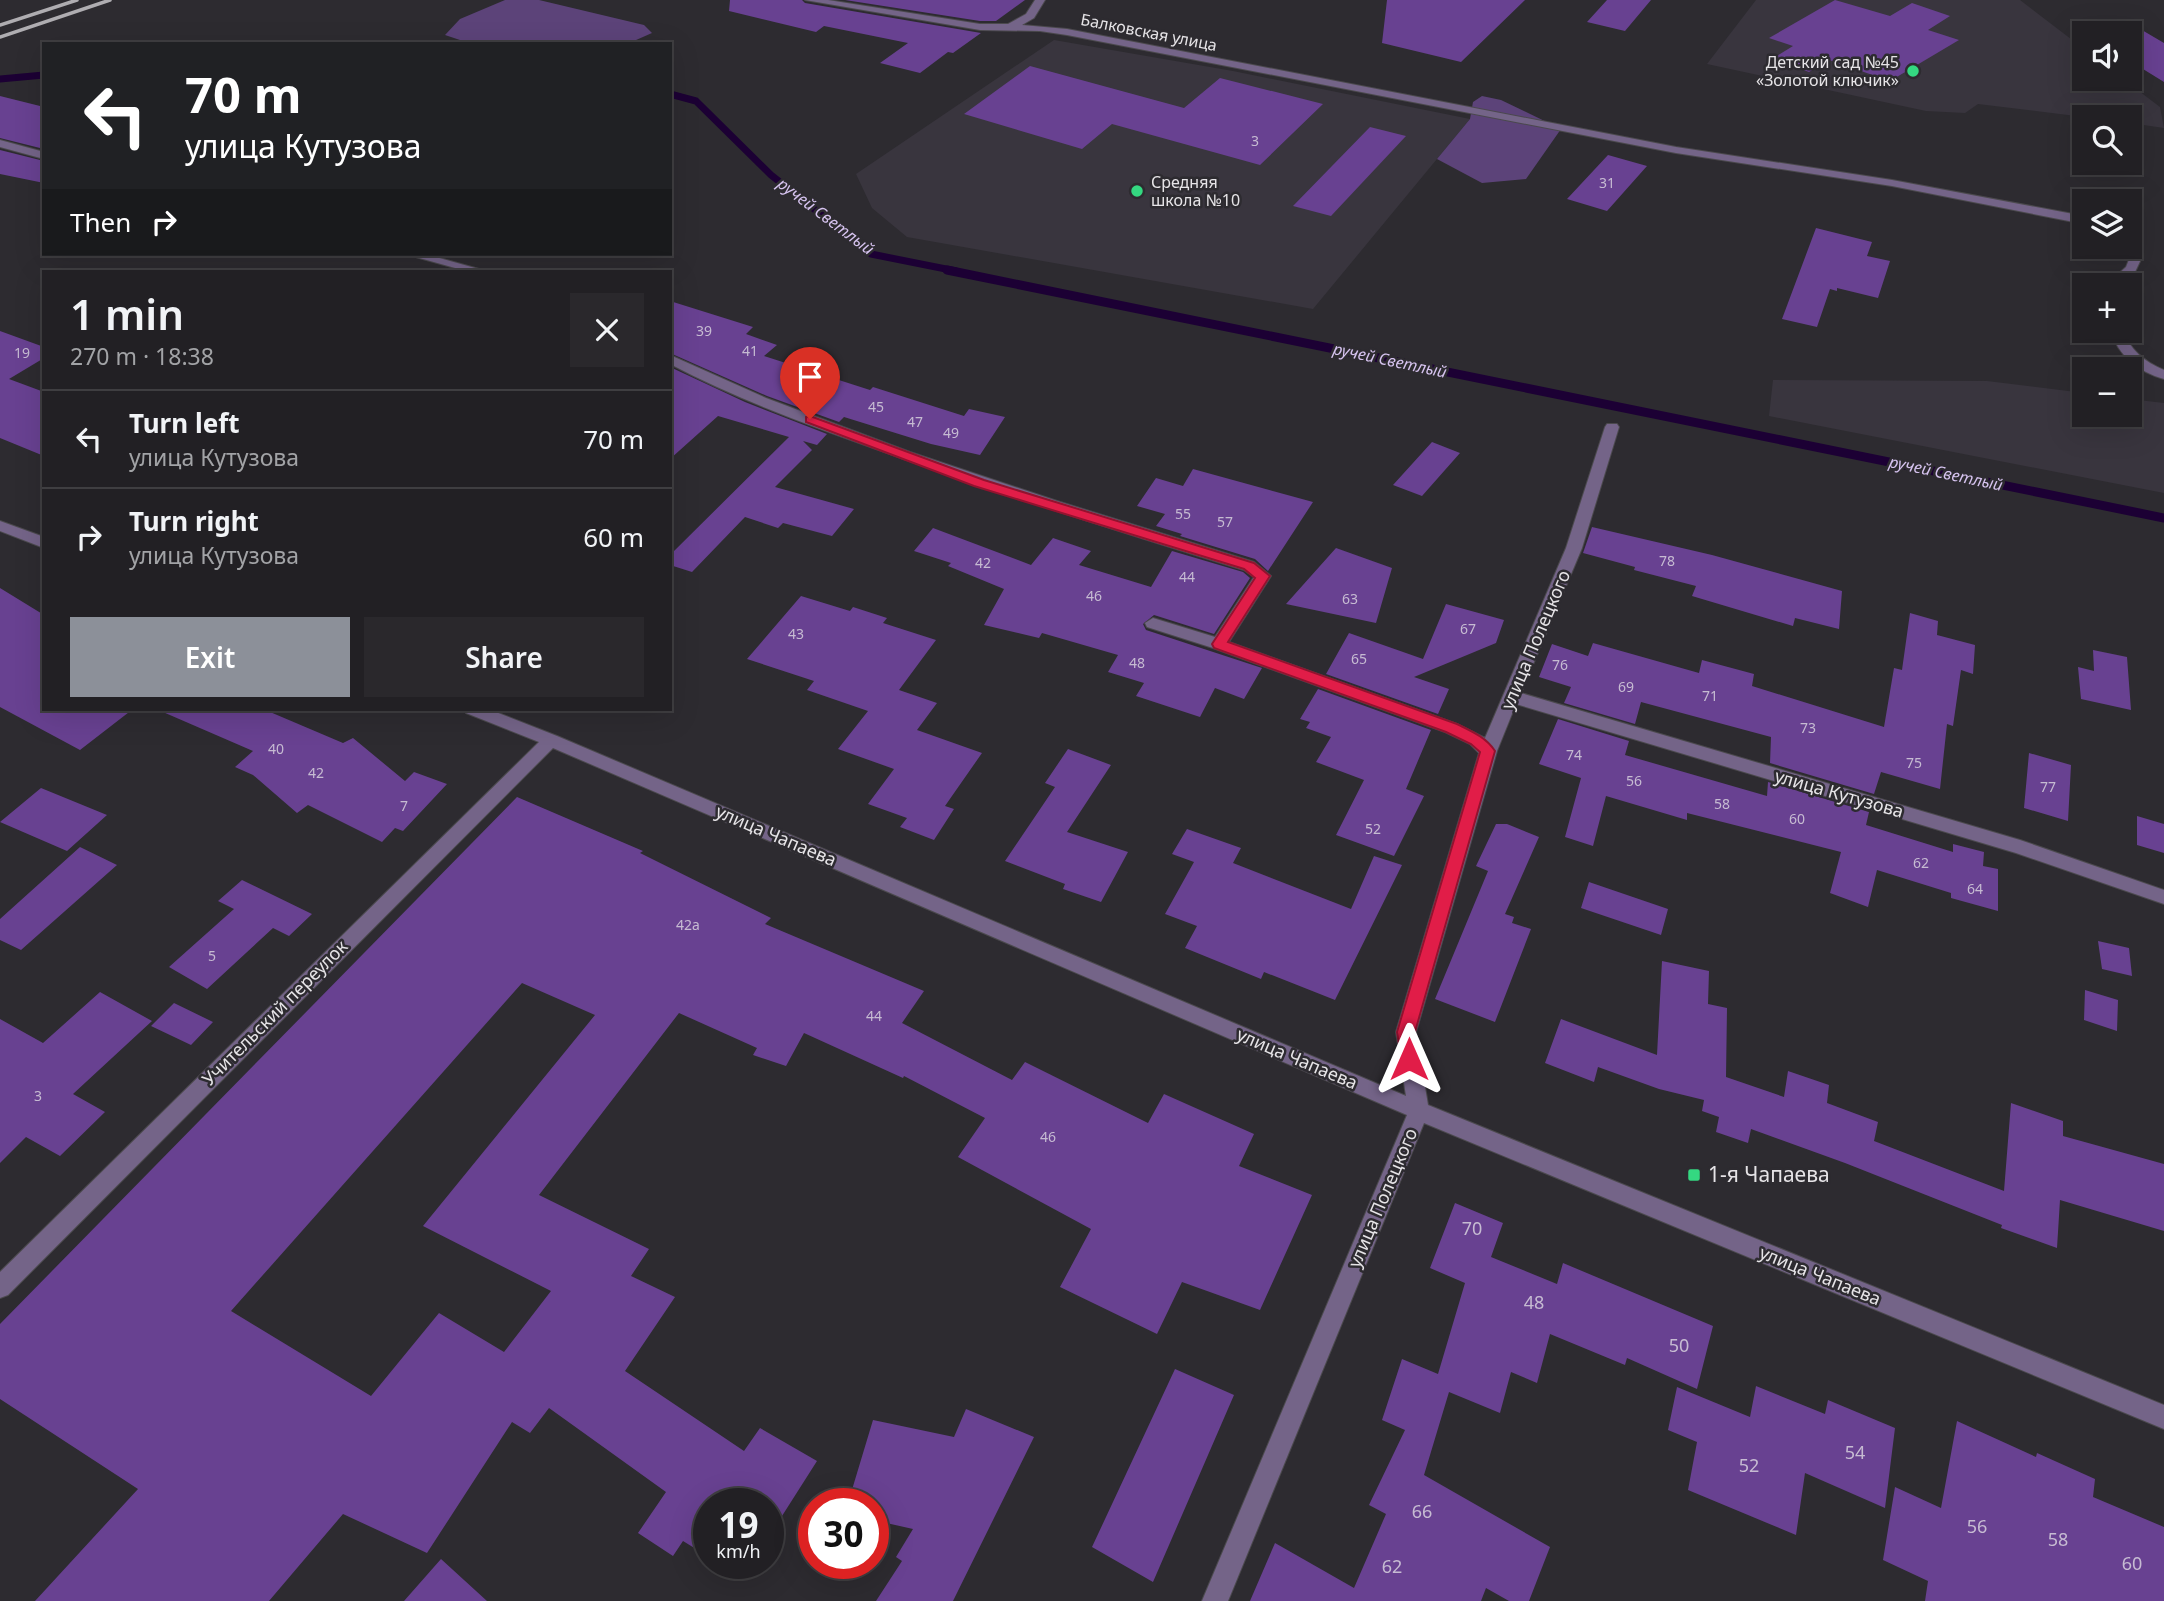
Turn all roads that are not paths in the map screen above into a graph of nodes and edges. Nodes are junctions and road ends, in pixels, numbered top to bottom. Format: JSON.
{"nodes":[{"id":1,"x":810,"y":0,"type":"edge"},
{"id":2,"x":1040,"y":0,"type":"edge"},
{"id":3,"x":1009,"y":28,"type":"junction"},
{"id":4,"x":0,"y":143,"type":"edge"},
{"id":5,"x":42,"y":155,"type":"edge"},
{"id":6,"x":2072,"y":218,"type":"edge"},
{"id":7,"x":419,"y":256,"type":"edge"},
{"id":8,"x":476,"y":270,"type":"edge"},
{"id":9,"x":2122,"y":343,"type":"edge"},
{"id":10,"x":672,"y":360,"type":"edge"},
{"id":11,"x":2164,"y":375,"type":"edge"},
{"id":12,"x":1612,"y":427,"type":"dead end"},
{"id":13,"x":0,"y":526,"type":"edge"},
{"id":14,"x":42,"y":542,"type":"edge"},
{"id":15,"x":1153,"y":622,"type":"dead end"},
{"id":16,"x":1220,"y":644,"type":"junction"},
{"id":17,"x":1513,"y":697,"type":"junction"},
{"id":18,"x":477,"y":711,"type":"edge"},
{"id":19,"x":551,"y":740,"type":"junction"},
{"id":20,"x":1488,"y":751,"type":"junction"},
{"id":21,"x":2164,"y":897,"type":"edge"},
{"id":22,"x":1419,"y":1111,"type":"junction"},
{"id":23,"x":0,"y":1287,"type":"edge"},
{"id":24,"x":2164,"y":1417,"type":"edge"},
{"id":25,"x":1215,"y":1601,"type":"edge"}],
"edges":[{"from":1,"to":3,"type":"street","name":"Балковская улица"},
{"from":2,"to":3,"type":"street"},
{"from":3,"to":6,"type":"street","name":"Балковская улица"},
{"from":4,"to":5,"type":"street"},
{"from":7,"to":8,"type":"street"},
{"from":9,"to":11,"type":"street"},
{"from":10,"to":16,"type":"street"},
{"from":12,"to":17,"type":"street","name":"улица Полецкого"},
{"from":13,"to":14,"type":"street"},
{"from":15,"to":16,"type":"street"},
{"from":16,"to":20,"type":"street"},
{"from":17,"to":20,"type":"street","name":"улица Полецкого"},
{"from":17,"to":21,"type":"street","name":"улица Кутузова"},
{"from":18,"to":19,"type":"street","name":"улица Чапаева"},
{"from":19,"to":22,"type":"street","name":"улица Чапаева"},
{"from":19,"to":23,"type":"street","name":"Учительский переулок"},
{"from":20,"to":22,"type":"street","name":"улица Полецкого"},
{"from":22,"to":24,"type":"street","name":"улица Чапаева"},
{"from":22,"to":25,"type":"street","name":"улица Полецкого"}]}
